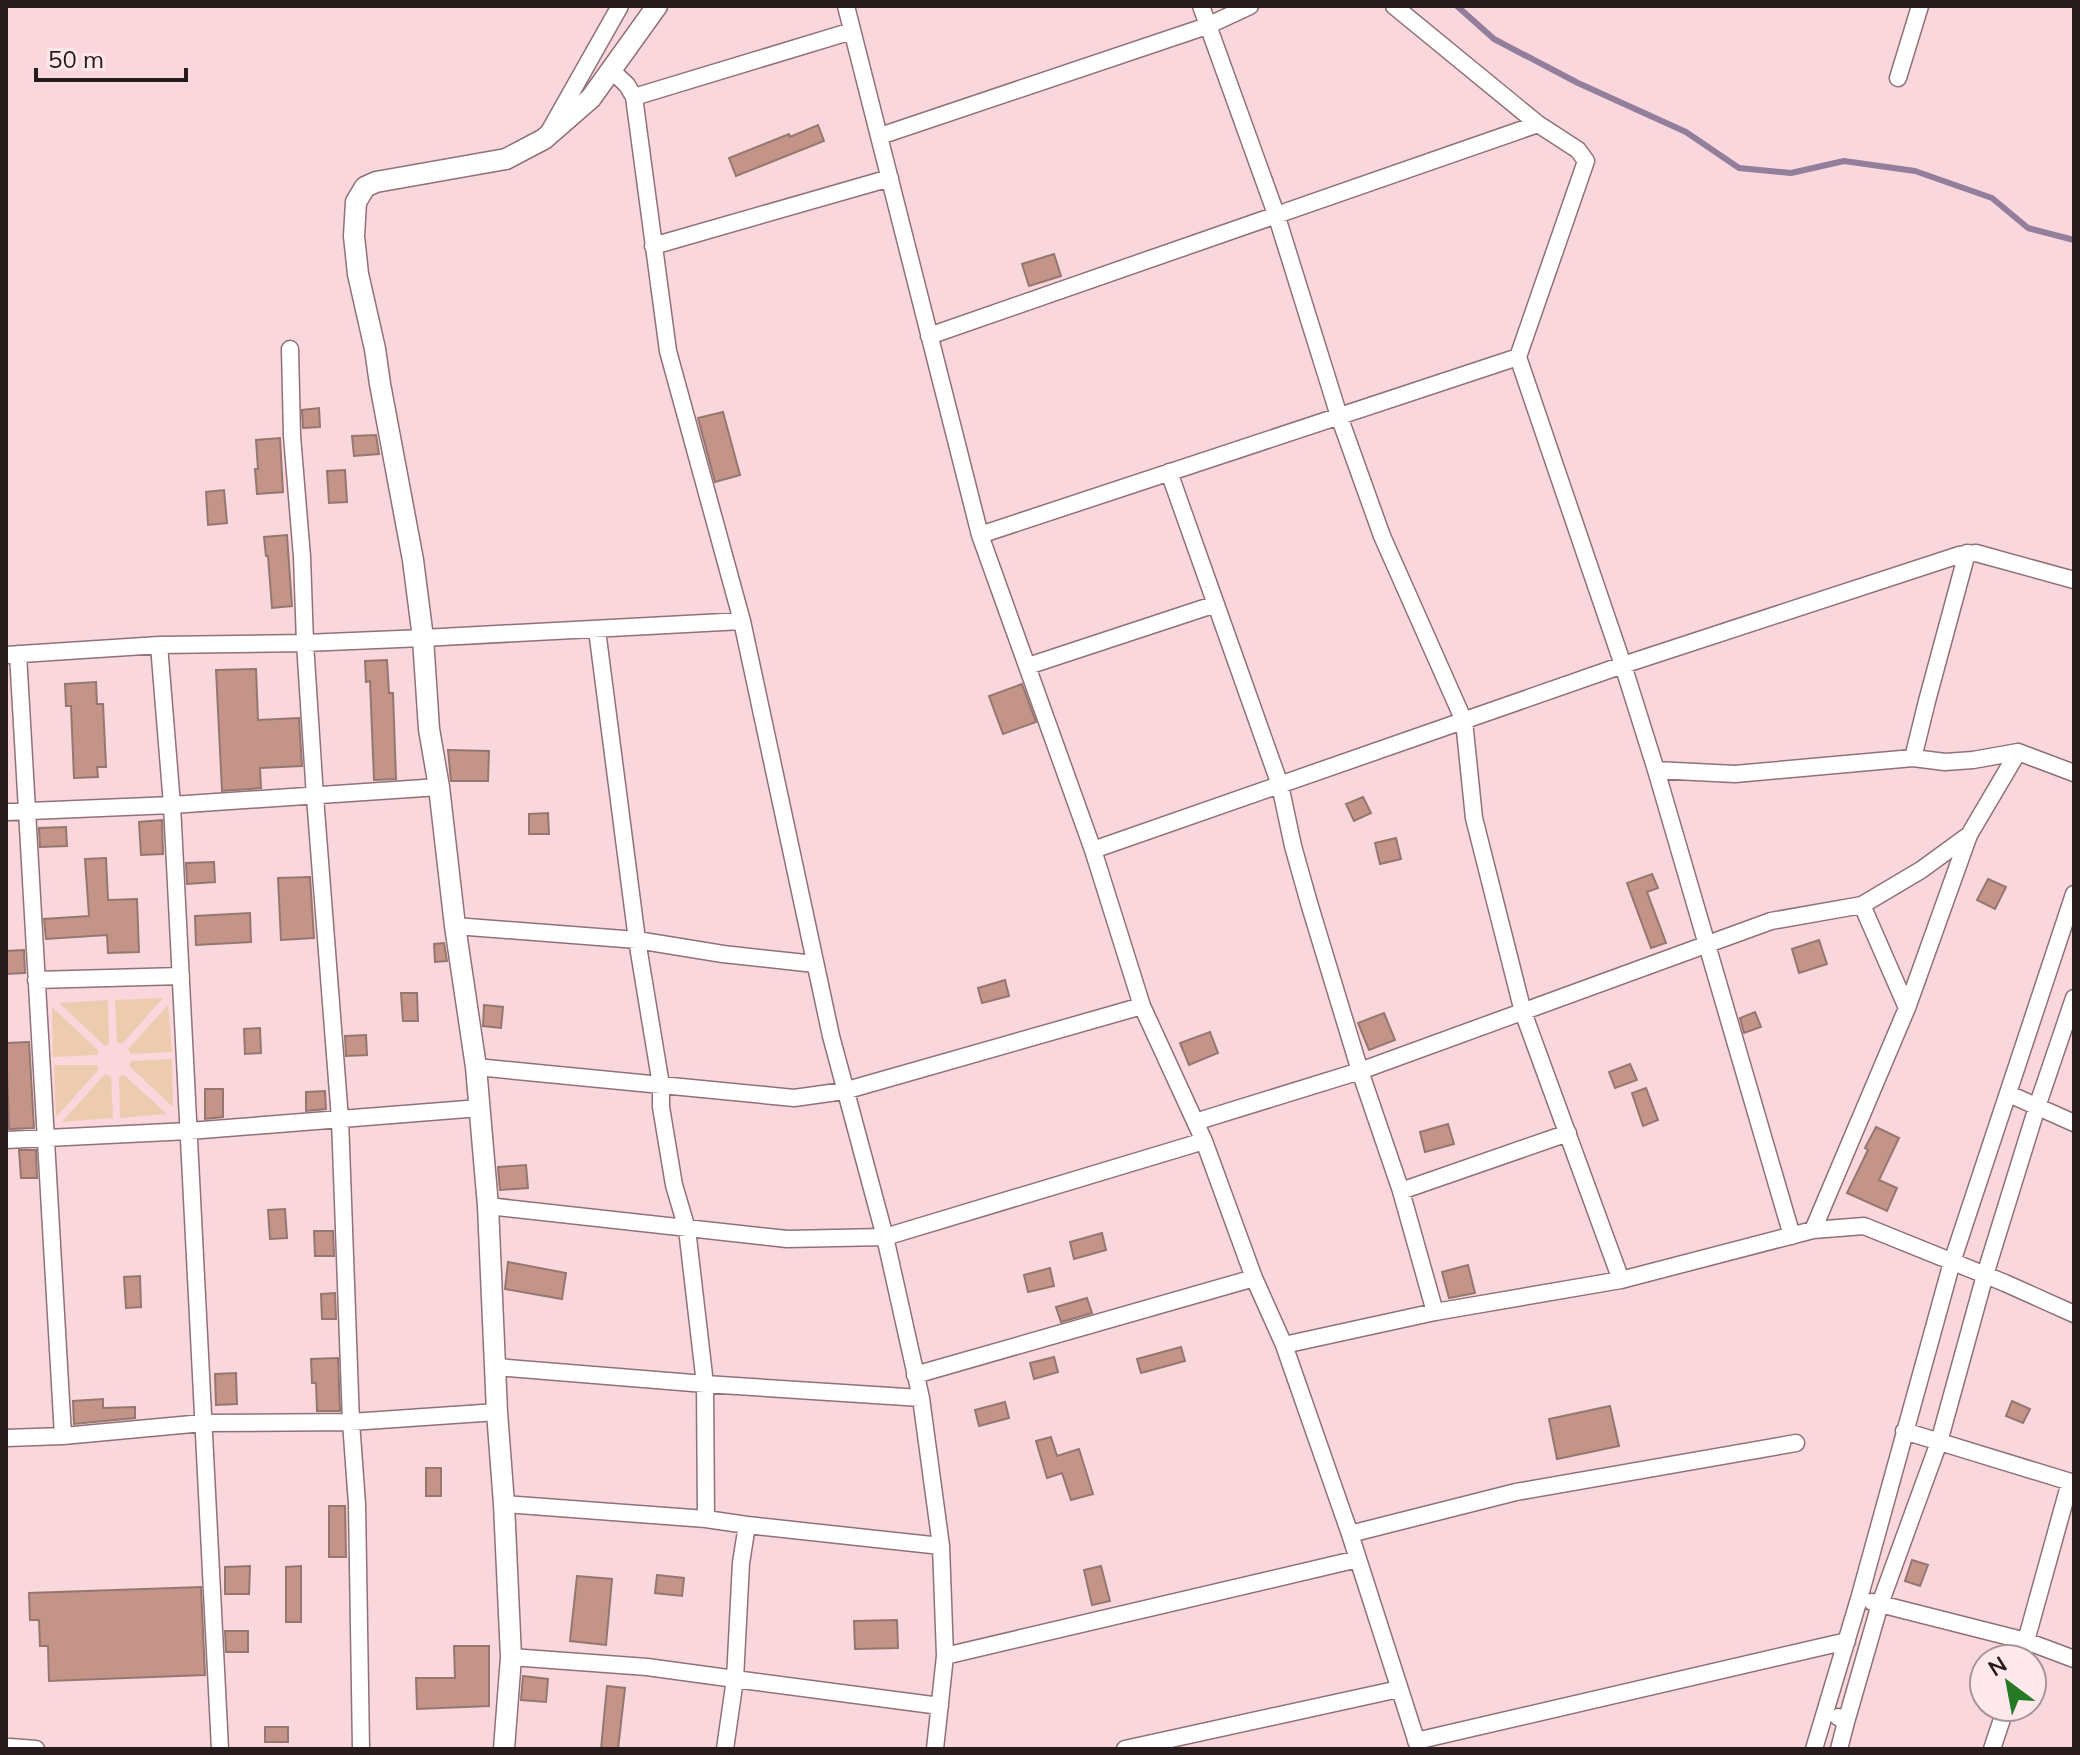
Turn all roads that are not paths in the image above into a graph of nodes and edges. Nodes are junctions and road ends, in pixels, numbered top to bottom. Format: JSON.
{"nodes":[{"id":1,"x":620,"y":6,"type":"edge"},
{"id":2,"x":657,"y":6,"type":"edge"},
{"id":3,"x":846,"y":6,"type":"edge"},
{"id":4,"x":1201,"y":6,"type":"edge"},
{"id":5,"x":1250,"y":6,"type":"edge"},
{"id":6,"x":1394,"y":6,"type":"edge"},
{"id":7,"x":1920,"y":6,"type":"edge"},
{"id":8,"x":1207,"y":26,"type":"junction"},
{"id":9,"x":852,"y":31,"type":"junction"},
{"id":10,"x":611,"y":70,"type":"junction"},
{"id":11,"x":1898,"y":78,"type":"dead end"},
{"id":12,"x":634,"y":97,"type":"junction"},
{"id":13,"x":1538,"y":124,"type":"junction"},
{"id":14,"x":880,"y":136,"type":"junction"},
{"id":15,"x":544,"y":139,"type":"junction"},
{"id":16,"x":890,"y":178,"type":"junction"},
{"id":17,"x":1276,"y":214,"type":"junction"},
{"id":18,"x":653,"y":246,"type":"junction"},
{"id":19,"x":929,"y":336,"type":"junction"},
{"id":20,"x":290,"y":349,"type":"dead end"},
{"id":21,"x":1518,"y":357,"type":"junction"},
{"id":22,"x":1339,"y":416,"type":"junction"},
{"id":23,"x":1169,"y":472,"type":"junction"},
{"id":24,"x":980,"y":535,"type":"junction"},
{"id":25,"x":1967,"y":553,"type":"junction"},
{"id":26,"x":2074,"y":580,"type":"edge"},
{"id":27,"x":1216,"y":604,"type":"junction"},
{"id":28,"x":742,"y":621,"type":"junction"},
{"id":29,"x":597,"y":630,"type":"junction"},
{"id":30,"x":423,"y":638,"type":"junction"},
{"id":31,"x":305,"y":643,"type":"junction"},
{"id":32,"x":159,"y":645,"type":"junction"},
{"id":33,"x":12,"y":655,"type":"edge"},
{"id":34,"x":1623,"y":665,"type":"junction"},
{"id":35,"x":1028,"y":666,"type":"junction"},
{"id":36,"x":1464,"y":721,"type":"junction"},
{"id":37,"x":2018,"y":752,"type":"junction"},
{"id":38,"x":1913,"y":758,"type":"junction"},
{"id":39,"x":1656,"y":770,"type":"junction"},
{"id":40,"x":2074,"y":773,"type":"edge"},
{"id":41,"x":1280,"y":785,"type":"junction"},
{"id":42,"x":439,"y":787,"type":"junction"},
{"id":43,"x":315,"y":797,"type":"junction"},
{"id":44,"x":172,"y":805,"type":"junction"},
{"id":45,"x":27,"y":811,"type":"junction"},
{"id":46,"x":6,"y":812,"type":"edge"},
{"id":47,"x":1969,"y":835,"type":"junction"},
{"id":48,"x":1093,"y":850,"type":"junction"},
{"id":49,"x":2074,"y":894,"type":"edge"},
{"id":50,"x":1862,"y":905,"type":"junction"},
{"id":51,"x":455,"y":926,"type":"junction"},
{"id":52,"x":637,"y":940,"type":"junction"},
{"id":53,"x":2067,"y":940,"type":"edge"},
{"id":54,"x":1705,"y":944,"type":"junction"},
{"id":55,"x":815,"y":964,"type":"junction"},
{"id":56,"x":181,"y":976,"type":"junction"},
{"id":57,"x":36,"y":980,"type":"junction"},
{"id":58,"x":2074,"y":998,"type":"edge"},
{"id":59,"x":1142,"y":1006,"type":"junction"},
{"id":60,"x":1907,"y":1008,"type":"junction"},
{"id":61,"x":1523,"y":1012,"type":"junction"},
{"id":62,"x":476,"y":1067,"type":"junction"},
{"id":63,"x":1360,"y":1071,"type":"junction"},
{"id":64,"x":661,"y":1085,"type":"junction"},
{"id":65,"x":844,"y":1091,"type":"junction"},
{"id":66,"x":2009,"y":1094,"type":"junction"},
{"id":67,"x":2037,"y":1107,"type":"junction"},
{"id":68,"x":480,"y":1108,"type":"junction"},
{"id":69,"x":340,"y":1119,"type":"junction"},
{"id":70,"x":1195,"y":1122,"type":"junction"},
{"id":71,"x":2074,"y":1123,"type":"edge"},
{"id":72,"x":189,"y":1131,"type":"junction"},
{"id":73,"x":1568,"y":1133,"type":"junction"},
{"id":74,"x":45,"y":1138,"type":"junction"},
{"id":75,"x":6,"y":1140,"type":"edge"},
{"id":76,"x":1204,"y":1141,"type":"junction"},
{"id":77,"x":1401,"y":1191,"type":"junction"},
{"id":78,"x":488,"y":1206,"type":"junction"},
{"id":79,"x":687,"y":1229,"type":"junction"},
{"id":80,"x":1813,"y":1230,"type":"junction"},
{"id":81,"x":1792,"y":1236,"type":"junction"},
{"id":82,"x":885,"y":1237,"type":"junction"},
{"id":83,"x":1952,"y":1262,"type":"junction"},
{"id":84,"x":1985,"y":1275,"type":"junction"},
{"id":85,"x":1254,"y":1278,"type":"junction"},
{"id":86,"x":1621,"y":1280,"type":"junction"},
{"id":87,"x":1435,"y":1312,"type":"junction"},
{"id":88,"x":2074,"y":1314,"type":"edge"},
{"id":89,"x":1284,"y":1345,"type":"junction"},
{"id":90,"x":496,"y":1367,"type":"junction"},
{"id":91,"x":915,"y":1375,"type":"junction"},
{"id":92,"x":705,"y":1384,"type":"junction"},
{"id":93,"x":921,"y":1398,"type":"junction"},
{"id":94,"x":497,"y":1412,"type":"junction"},
{"id":95,"x":351,"y":1422,"type":"junction"},
{"id":96,"x":203,"y":1423,"type":"junction"},
{"id":97,"x":1904,"y":1431,"type":"junction"},
{"id":98,"x":63,"y":1436,"type":"junction"},
{"id":99,"x":6,"y":1438,"type":"edge"},
{"id":100,"x":1939,"y":1442,"type":"junction"},
{"id":101,"x":1796,"y":1443,"type":"dead end"},
{"id":102,"x":2072,"y":1483,"type":"edge"},
{"id":103,"x":504,"y":1504,"type":"junction"},
{"id":104,"x":706,"y":1519,"type":"junction"},
{"id":105,"x":747,"y":1525,"type":"junction"},
{"id":106,"x":1350,"y":1534,"type":"junction"},
{"id":107,"x":941,"y":1546,"type":"junction"},
{"id":108,"x":1358,"y":1559,"type":"junction"},
{"id":109,"x":1859,"y":1599,"type":"junction"},
{"id":110,"x":1880,"y":1604,"type":"junction"},
{"id":111,"x":1847,"y":1641,"type":"junction"},
{"id":112,"x":2026,"y":1641,"type":"junction"},
{"id":113,"x":945,"y":1656,"type":"junction"},
{"id":114,"x":511,"y":1657,"type":"junction"},
{"id":115,"x":2074,"y":1659,"type":"edge"},
{"id":116,"x":735,"y":1679,"type":"junction"},
{"id":117,"x":1399,"y":1689,"type":"junction"},
{"id":118,"x":940,"y":1706,"type":"junction"},
{"id":119,"x":1827,"y":1709,"type":"junction"},
{"id":120,"x":1846,"y":1722,"type":"junction"},
{"id":121,"x":2001,"y":1723,"type":"edge"},
{"id":122,"x":1418,"y":1745,"type":"edge"},
{"id":123,"x":8,"y":1748,"type":"edge"},
{"id":124,"x":36,"y":1749,"type":"edge"},
{"id":125,"x":220,"y":1749,"type":"edge"},
{"id":126,"x":361,"y":1749,"type":"edge"},
{"id":127,"x":504,"y":1749,"type":"edge"},
{"id":128,"x":725,"y":1749,"type":"edge"},
{"id":129,"x":935,"y":1749,"type":"edge"},
{"id":130,"x":1125,"y":1749,"type":"edge"},
{"id":131,"x":1814,"y":1749,"type":"edge"},
{"id":132,"x":1839,"y":1749,"type":"edge"},
{"id":133,"x":1992,"y":1749,"type":"edge"}],
"edges":[{"from":1,"to":15,"type":"street"},
{"from":2,"to":10,"type":"street"},
{"from":3,"to":9,"type":"street"},
{"from":4,"to":8,"type":"street"},
{"from":5,"to":8,"type":"street"},
{"from":6,"to":13,"type":"street"},
{"from":7,"to":11,"type":"street"},
{"from":8,"to":14,"type":"street"},
{"from":8,"to":17,"type":"street"},
{"from":9,"to":12,"type":"street"},
{"from":9,"to":14,"type":"street"},
{"from":10,"to":12,"type":"street"},
{"from":10,"to":15,"type":"street"},
{"from":12,"to":18,"type":"street"},
{"from":13,"to":17,"type":"street"},
{"from":13,"to":21,"type":"street"},
{"from":14,"to":16,"type":"street"},
{"from":15,"to":30,"type":"street"},
{"from":16,"to":18,"type":"street"},
{"from":16,"to":19,"type":"street"},
{"from":17,"to":19,"type":"street"},
{"from":17,"to":22,"type":"street"},
{"from":18,"to":28,"type":"street"},
{"from":19,"to":24,"type":"street"},
{"from":20,"to":31,"type":"street"},
{"from":21,"to":22,"type":"street"},
{"from":21,"to":34,"type":"street"},
{"from":22,"to":23,"type":"street"},
{"from":22,"to":36,"type":"street"},
{"from":23,"to":24,"type":"street"},
{"from":23,"to":27,"type":"street"},
{"from":24,"to":35,"type":"street"},
{"from":25,"to":26,"type":"street"},
{"from":25,"to":34,"type":"street"},
{"from":25,"to":38,"type":"street"},
{"from":27,"to":35,"type":"street"},
{"from":27,"to":41,"type":"street"},
{"from":28,"to":29,"type":"street"},
{"from":28,"to":55,"type":"street"},
{"from":29,"to":30,"type":"street"},
{"from":29,"to":52,"type":"street"},
{"from":30,"to":31,"type":"street"},
{"from":30,"to":42,"type":"street"},
{"from":31,"to":32,"type":"street"},
{"from":31,"to":43,"type":"street"},
{"from":32,"to":33,"type":"street"},
{"from":32,"to":44,"type":"street"},
{"from":33,"to":45,"type":"street"},
{"from":34,"to":36,"type":"street"},
{"from":34,"to":39,"type":"street"},
{"from":35,"to":48,"type":"street"},
{"from":36,"to":41,"type":"street"},
{"from":36,"to":61,"type":"street"},
{"from":37,"to":38,"type":"street"},
{"from":37,"to":40,"type":"street"},
{"from":37,"to":47,"type":"street"},
{"from":38,"to":39,"type":"street"},
{"from":39,"to":54,"type":"street"},
{"from":41,"to":48,"type":"street"},
{"from":41,"to":63,"type":"street"},
{"from":42,"to":43,"type":"street"},
{"from":42,"to":51,"type":"street"},
{"from":43,"to":44,"type":"street"},
{"from":43,"to":69,"type":"street"},
{"from":44,"to":45,"type":"street"},
{"from":44,"to":56,"type":"street"},
{"from":45,"to":46,"type":"street"},
{"from":45,"to":57,"type":"street"},
{"from":47,"to":50,"type":"street"},
{"from":47,"to":60,"type":"street"},
{"from":48,"to":59,"type":"street"},
{"from":49,"to":53,"type":"street"},
{"from":50,"to":54,"type":"street"},
{"from":50,"to":60,"type":"street"},
{"from":51,"to":52,"type":"street"},
{"from":51,"to":62,"type":"street"},
{"from":52,"to":55,"type":"street"},
{"from":52,"to":64,"type":"street"},
{"from":53,"to":66,"type":"street"},
{"from":54,"to":61,"type":"street"},
{"from":54,"to":81,"type":"street"},
{"from":55,"to":65,"type":"street"},
{"from":56,"to":57,"type":"street"},
{"from":56,"to":72,"type":"street"},
{"from":57,"to":74,"type":"street"},
{"from":58,"to":67,"type":"street"},
{"from":59,"to":65,"type":"street"},
{"from":59,"to":70,"type":"street"},
{"from":60,"to":80,"type":"street"},
{"from":61,"to":63,"type":"street"},
{"from":61,"to":73,"type":"street"},
{"from":62,"to":64,"type":"street"},
{"from":62,"to":68,"type":"street"},
{"from":63,"to":70,"type":"street"},
{"from":63,"to":77,"type":"street"},
{"from":64,"to":65,"type":"street"},
{"from":64,"to":79,"type":"street"},
{"from":65,"to":82,"type":"street"},
{"from":66,"to":67,"type":"street"},
{"from":66,"to":83,"type":"street"},
{"from":67,"to":71,"type":"street"},
{"from":67,"to":84,"type":"street"},
{"from":68,"to":69,"type":"street"},
{"from":68,"to":78,"type":"street"},
{"from":69,"to":72,"type":"street"},
{"from":69,"to":95,"type":"street"},
{"from":70,"to":76,"type":"street"},
{"from":72,"to":74,"type":"street"},
{"from":72,"to":96,"type":"street"},
{"from":73,"to":77,"type":"street"},
{"from":73,"to":86,"type":"street"},
{"from":74,"to":75,"type":"street"},
{"from":74,"to":98,"type":"street"},
{"from":76,"to":82,"type":"street"},
{"from":76,"to":85,"type":"street"},
{"from":77,"to":87,"type":"street"},
{"from":78,"to":79,"type":"street"},
{"from":78,"to":90,"type":"street"},
{"from":79,"to":82,"type":"street"},
{"from":79,"to":92,"type":"street"},
{"from":80,"to":81,"type":"street"},
{"from":80,"to":83,"type":"street"},
{"from":81,"to":86,"type":"street"},
{"from":82,"to":91,"type":"street"},
{"from":83,"to":84,"type":"street"},
{"from":83,"to":97,"type":"street"},
{"from":84,"to":88,"type":"street"},
{"from":84,"to":100,"type":"street"},
{"from":85,"to":89,"type":"street"},
{"from":85,"to":91,"type":"street"},
{"from":86,"to":87,"type":"street"},
{"from":87,"to":89,"type":"street"},
{"from":89,"to":106,"type":"street"},
{"from":90,"to":92,"type":"street"},
{"from":90,"to":94,"type":"street"},
{"from":91,"to":93,"type":"street"},
{"from":92,"to":93,"type":"street"},
{"from":92,"to":104,"type":"street"},
{"from":93,"to":107,"type":"street"},
{"from":94,"to":95,"type":"street"},
{"from":94,"to":103,"type":"street"},
{"from":95,"to":96,"type":"street"},
{"from":95,"to":126,"type":"street"},
{"from":96,"to":98,"type":"street"},
{"from":96,"to":125,"type":"street"},
{"from":97,"to":100,"type":"street"},
{"from":97,"to":109,"type":"street"},
{"from":98,"to":99,"type":"street"},
{"from":100,"to":102,"type":"street"},
{"from":100,"to":110,"type":"street"},
{"from":101,"to":106,"type":"street"},
{"from":102,"to":112,"type":"street"},
{"from":103,"to":104,"type":"street"},
{"from":103,"to":114,"type":"street"},
{"from":104,"to":105,"type":"street"},
{"from":105,"to":107,"type":"street"},
{"from":105,"to":116,"type":"street"},
{"from":106,"to":108,"type":"street"},
{"from":107,"to":113,"type":"street"},
{"from":108,"to":113,"type":"street"},
{"from":108,"to":117,"type":"street"},
{"from":109,"to":110,"type":"street"},
{"from":109,"to":111,"type":"street"},
{"from":110,"to":112,"type":"street"},
{"from":110,"to":120,"type":"street"},
{"from":111,"to":119,"type":"street"},
{"from":111,"to":122,"type":"street"},
{"from":112,"to":115,"type":"street"},
{"from":113,"to":118,"type":"street"},
{"from":114,"to":116,"type":"street"},
{"from":114,"to":127,"type":"street"},
{"from":116,"to":118,"type":"street"},
{"from":116,"to":128,"type":"street"},
{"from":117,"to":122,"type":"street"},
{"from":117,"to":130,"type":"street"},
{"from":118,"to":129,"type":"street"},
{"from":119,"to":120,"type":"street"},
{"from":119,"to":131,"type":"street"},
{"from":120,"to":132,"type":"street"},
{"from":121,"to":133,"type":"street"},
{"from":123,"to":124,"type":"street"}]}
